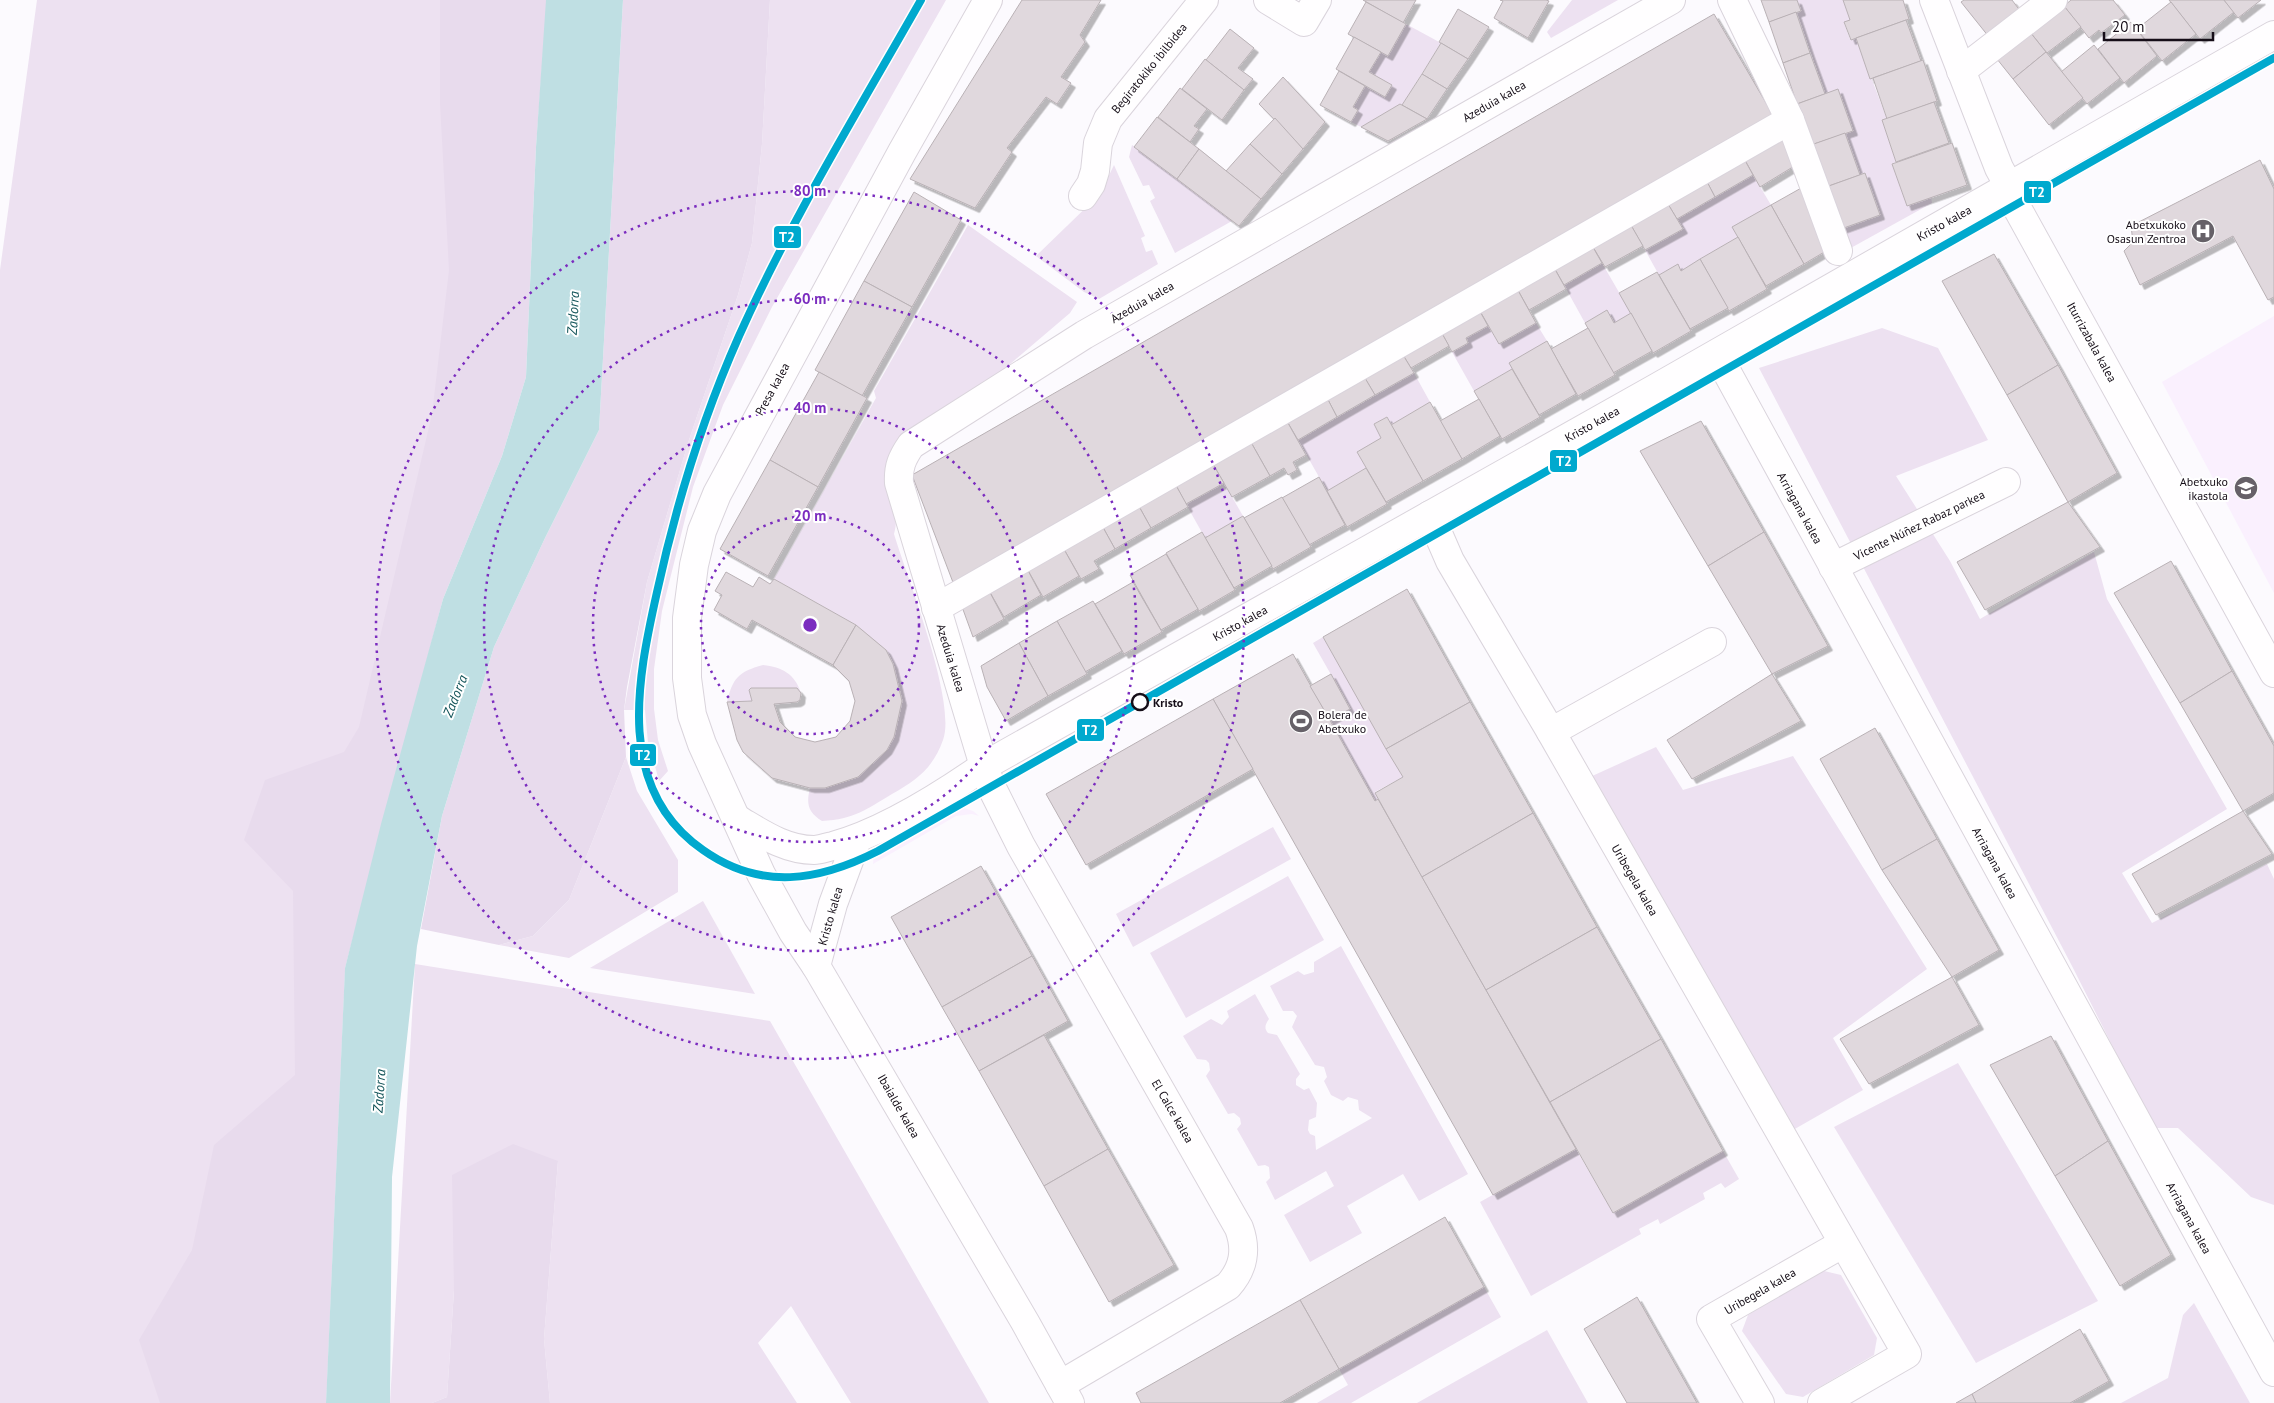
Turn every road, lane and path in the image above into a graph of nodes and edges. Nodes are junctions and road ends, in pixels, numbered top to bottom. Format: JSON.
{"nodes":[{"id":1,"x":988,"y":0,"type":"edge"},
{"id":2,"x":1204,"y":0,"type":"edge"},
{"id":3,"x":1268,"y":0,"type":"edge"},
{"id":4,"x":1317,"y":0,"type":"edge"},
{"id":5,"x":1671,"y":0,"type":"edge"},
{"id":6,"x":1732,"y":0,"type":"edge"},
{"id":7,"x":1934,"y":0,"type":"edge"},
{"id":8,"x":2053,"y":0,"type":"edge"},
{"id":9,"x":2274,"y":35,"type":"edge"},
{"id":10,"x":1961,"y":71,"type":"junction"},
{"id":11,"x":1790,"y":120,"type":"junction"},
{"id":12,"x":2010,"y":188,"type":"junction"},
{"id":13,"x":1083,"y":196,"type":"dead end"},
{"id":14,"x":1838,"y":251,"type":"dead end"},
{"id":15,"x":1717,"y":354,"type":"junction"},
{"id":16,"x":2006,"y":482,"type":"dead end"},
{"id":17,"x":1430,"y":515,"type":"junction"},
{"id":18,"x":1833,"y":567,"type":"junction"},
{"id":19,"x":936,"y":608,"type":"junction"},
{"id":20,"x":1712,"y":642,"type":"dead end"},
{"id":21,"x":2274,"y":673,"type":"edge"},
{"id":22,"x":1551,"y":732,"type":"junction"},
{"id":23,"x":984,"y":766,"type":"junction"},
{"id":24,"x":735,"y":813,"type":"junction"},
{"id":25,"x":857,"y":839,"type":"junction"},
{"id":26,"x":816,"y":966,"type":"junction"},
{"id":27,"x":1842,"y":1244,"type":"junction"},
{"id":28,"x":2274,"y":1372,"type":"edge"},
{"id":29,"x":1065,"y":1394,"type":"edge"},
{"id":30,"x":1760,"y":1403,"type":"edge"},
{"id":31,"x":1822,"y":1403,"type":"edge"}],
"edges":[{"from":1,"to":24,"type":"street","name":"Presa kalea"},
{"from":2,"to":13,"type":"street","name":"Begiratokiko ibilbidea"},
{"from":3,"to":4,"type":"street"},
{"from":5,"to":19,"type":"street","name":"Azeduia kalea"},
{"from":6,"to":11,"type":"street"},
{"from":7,"to":10,"type":"street","name":"Iturrizabala kalea"},
{"from":8,"to":10,"type":"street"},
{"from":9,"to":12,"type":"street","name":"Kristo kalea"},
{"from":10,"to":12,"type":"street","name":"Iturrizabala kalea"},
{"from":11,"to":14,"type":"street"},
{"from":11,"to":19,"type":"street"},
{"from":12,"to":15,"type":"street","name":"Kristo kalea"},
{"from":12,"to":21,"type":"street","name":"Iturrizabala kalea"},
{"from":15,"to":17,"type":"street","name":"Kristo kalea"},
{"from":15,"to":18,"type":"street","name":"Arriagana kalea"},
{"from":16,"to":18,"type":"street","name":"Vicente Núñez Rabaz parkea"},
{"from":17,"to":22,"type":"street","name":"Uribegela kalea"},
{"from":17,"to":23,"type":"street","name":"Kristo kalea"},
{"from":18,"to":28,"type":"street","name":"Arriagana kalea"},
{"from":19,"to":23,"type":"street","name":"Azeduia kalea"},
{"from":20,"to":22,"type":"street"},
{"from":22,"to":27,"type":"street","name":"Uribegela kalea"},
{"from":23,"to":25,"type":"street","name":"Kristo kalea"},
{"from":23,"to":29,"type":"street","name":"El Calce kalea"},
{"from":24,"to":25,"type":"street","name":"Kristo kalea"},
{"from":24,"to":26,"type":"street","name":"Ibaialde kalea"},
{"from":25,"to":26,"type":"street","name":"Kristo kalea"},
{"from":26,"to":29,"type":"street","name":"Ibaialde kalea"},
{"from":27,"to":30,"type":"street","name":"Uribegela kalea"},
{"from":27,"to":31,"type":"street","name":"Uribegela kalea"}]}
